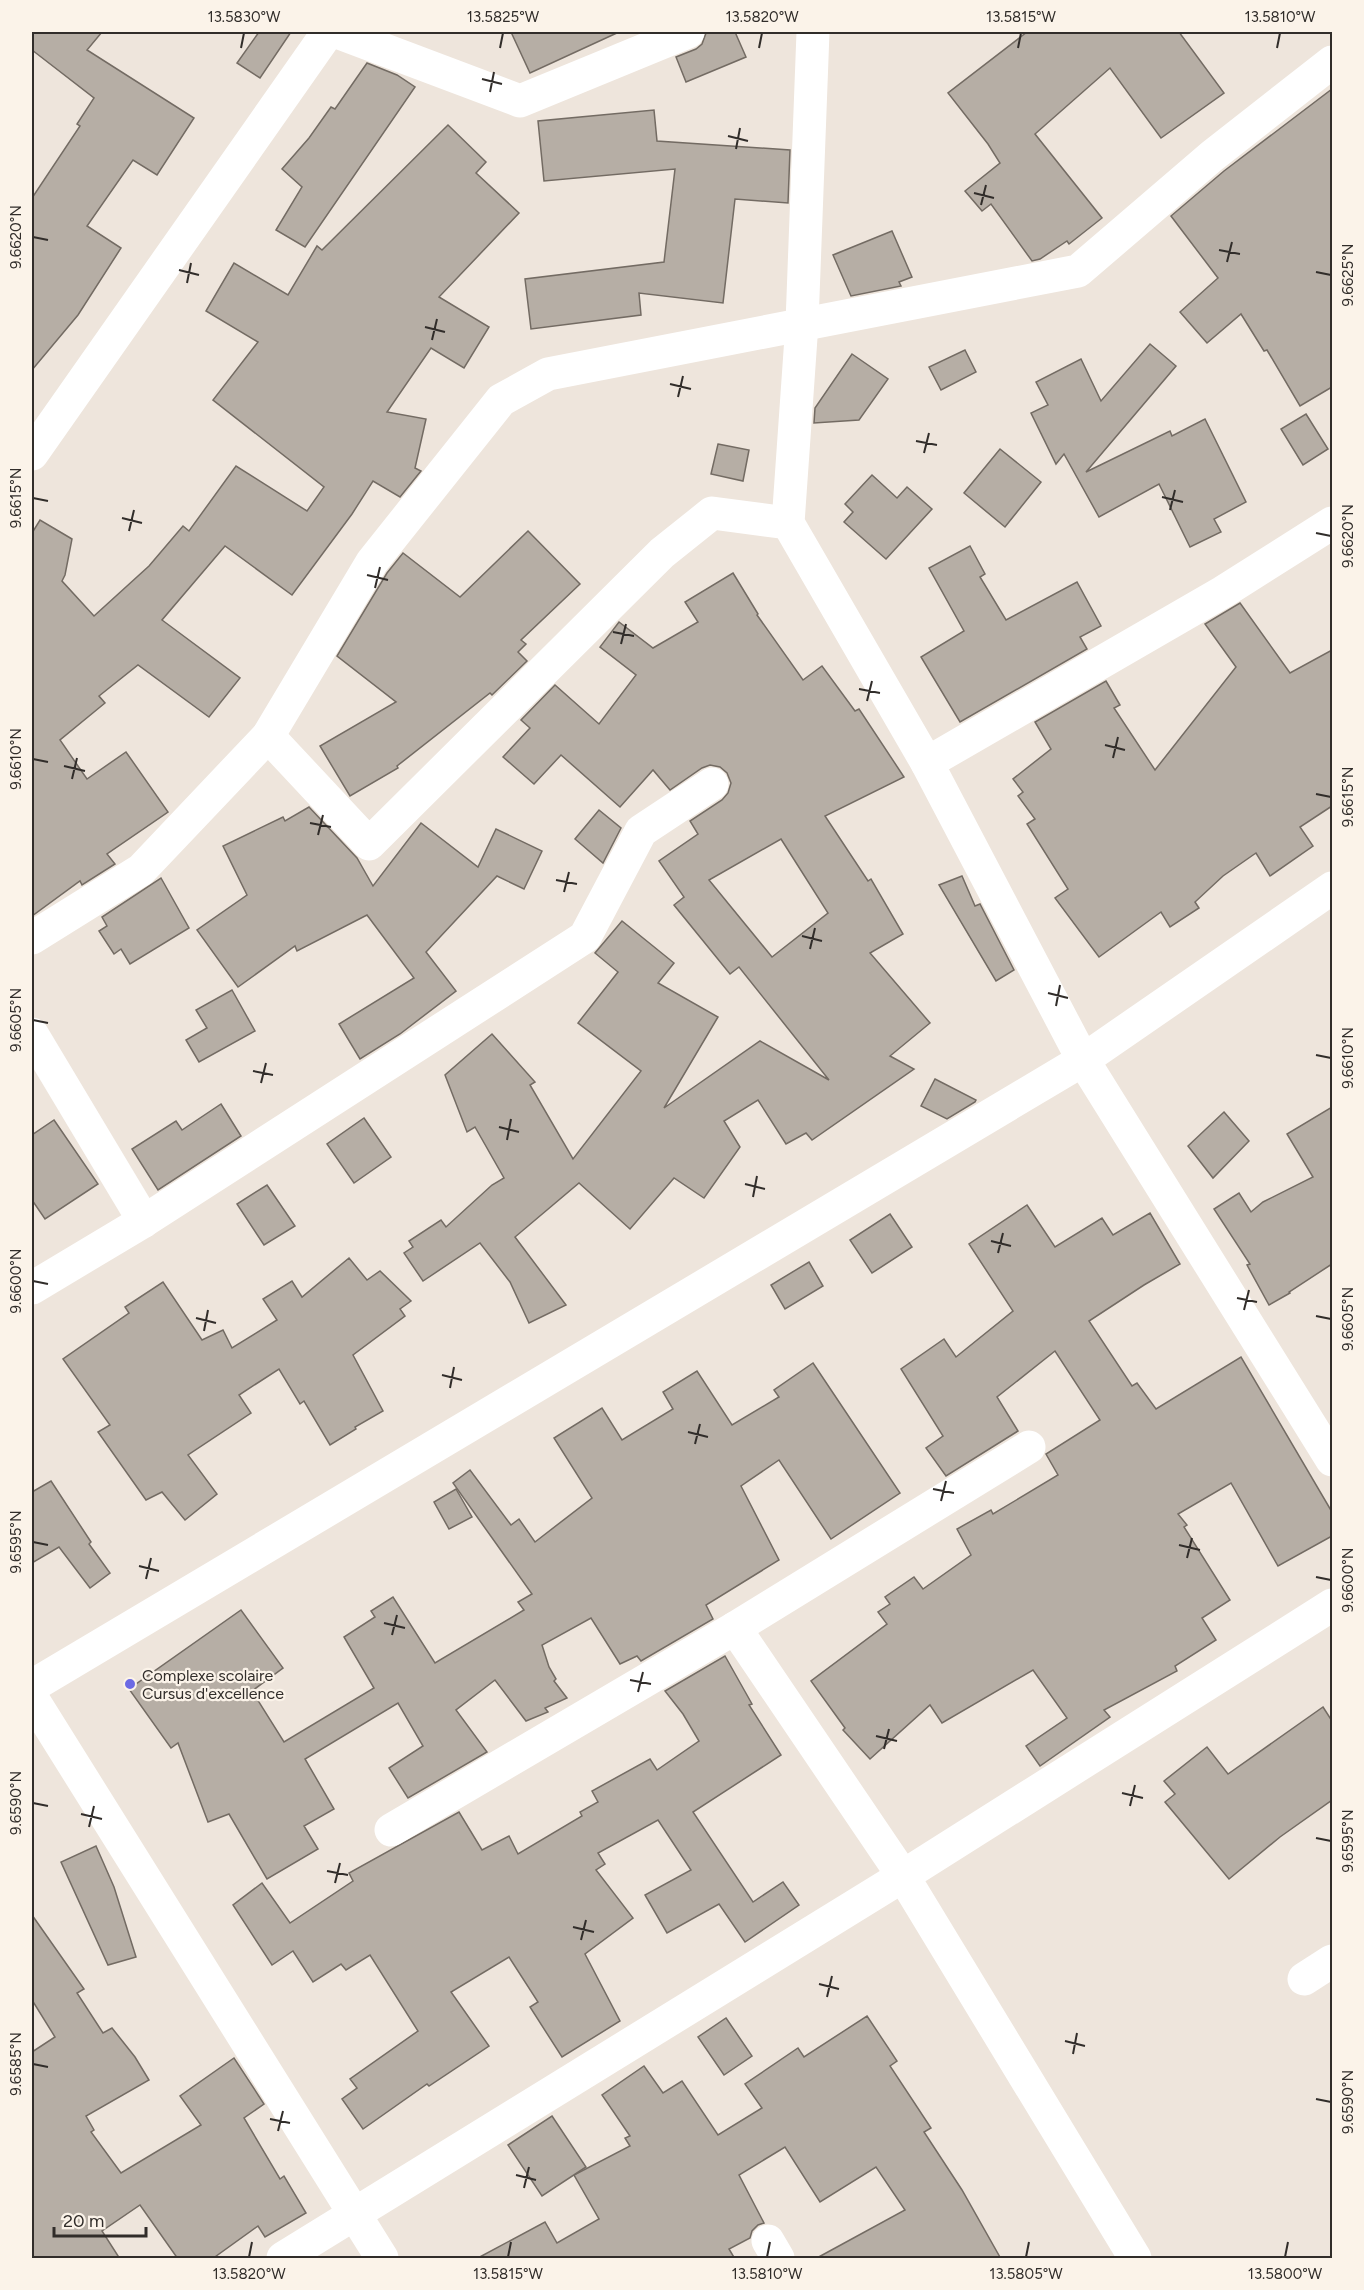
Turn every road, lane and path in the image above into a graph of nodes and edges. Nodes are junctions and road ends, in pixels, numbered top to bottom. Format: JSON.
{"nodes":[{"id":1,"x":328,"y":32,"type":"edge"},
{"id":2,"x":338,"y":32,"type":"edge"},
{"id":3,"x":688,"y":32,"type":"edge"},
{"id":4,"x":813,"y":32,"type":"edge"},
{"id":5,"x":1332,"y":62,"type":"edge"},
{"id":6,"x":802,"y":323,"type":"junction"},
{"id":7,"x":32,"y":454,"type":"edge"},
{"id":8,"x":788,"y":523,"type":"junction"},
{"id":9,"x":1332,"y":524,"type":"edge"},
{"id":10,"x":267,"y":736,"type":"junction"},
{"id":11,"x":927,"y":763,"type":"junction"},
{"id":12,"x":712,"y":784,"type":"dead end"},
{"id":13,"x":1332,"y":888,"type":"edge"},
{"id":14,"x":32,"y":938,"type":"edge"},
{"id":15,"x":32,"y":1034,"type":"edge"},
{"id":16,"x":1083,"y":1060,"type":"junction"},
{"id":17,"x":144,"y":1221,"type":"junction"},
{"id":18,"x":32,"y":1288,"type":"edge"},
{"id":19,"x":1029,"y":1447,"type":"dead end"},
{"id":20,"x":1332,"y":1460,"type":"edge"},
{"id":21,"x":1332,"y":1605,"type":"edge"},
{"id":22,"x":735,"y":1628,"type":"junction"},
{"id":23,"x":32,"y":1686,"type":"edge"},
{"id":24,"x":32,"y":1698,"type":"edge"},
{"id":25,"x":391,"y":1830,"type":"dead end"},
{"id":26,"x":903,"y":1876,"type":"junction"},
{"id":27,"x":1332,"y":1961,"type":"edge"},
{"id":28,"x":1304,"y":1979,"type":"dead end"},
{"id":29,"x":355,"y":2216,"type":"junction"},
{"id":30,"x":284,"y":2259,"type":"edge"},
{"id":31,"x":382,"y":2259,"type":"edge"},
{"id":32,"x":1135,"y":2259,"type":"edge"}],
"edges":[{"from":1,"to":7,"type":"street"},
{"from":2,"to":3,"type":"street"},
{"from":4,"to":6,"type":"street"},
{"from":5,"to":6,"type":"street"},
{"from":6,"to":8,"type":"street"},
{"from":6,"to":10,"type":"street"},
{"from":8,"to":10,"type":"street"},
{"from":8,"to":11,"type":"street"},
{"from":9,"to":11,"type":"street"},
{"from":10,"to":14,"type":"street"},
{"from":11,"to":16,"type":"street"},
{"from":12,"to":17,"type":"street"},
{"from":13,"to":16,"type":"street"},
{"from":15,"to":17,"type":"street"},
{"from":16,"to":20,"type":"street"},
{"from":16,"to":23,"type":"street"},
{"from":17,"to":18,"type":"street"},
{"from":19,"to":22,"type":"street"},
{"from":21,"to":26,"type":"street"},
{"from":22,"to":25,"type":"street"},
{"from":22,"to":26,"type":"street"},
{"from":24,"to":29,"type":"street"},
{"from":26,"to":29,"type":"street"},
{"from":26,"to":32,"type":"street"},
{"from":27,"to":28,"type":"street"},
{"from":29,"to":30,"type":"street"},
{"from":29,"to":31,"type":"street"}]}
